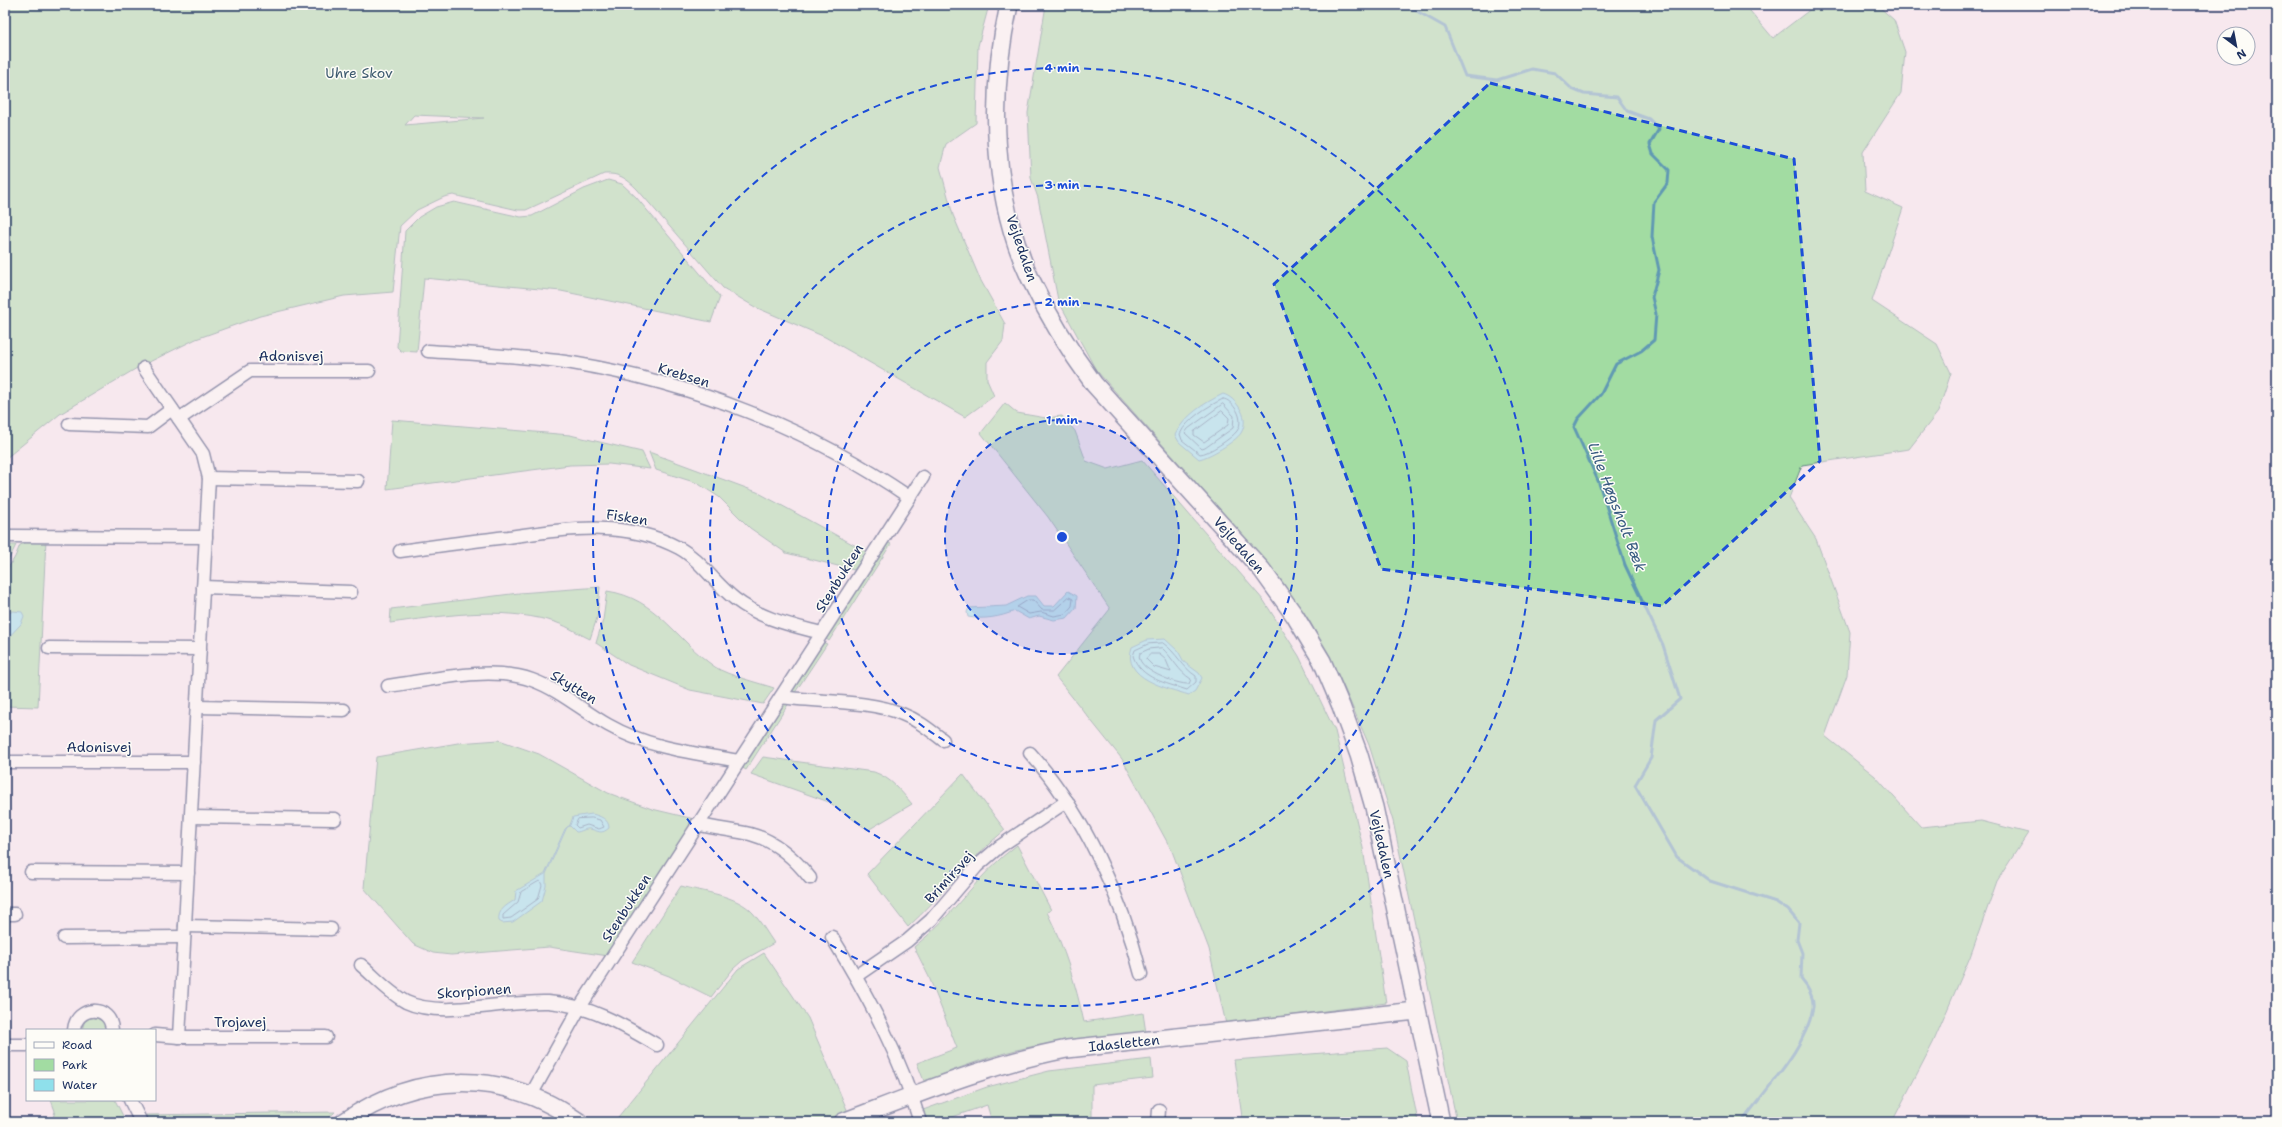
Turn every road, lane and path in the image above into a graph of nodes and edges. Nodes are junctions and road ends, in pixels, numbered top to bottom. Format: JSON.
{"nodes":[{"id":1,"x":1009,"y":5,"type":"edge"},
{"id":2,"x":428,"y":351,"type":"dead end"},
{"id":3,"x":144,"y":368,"type":"dead end"},
{"id":4,"x":369,"y":371,"type":"dead end"},
{"id":5,"x":172,"y":408,"type":"junction"},
{"id":6,"x":179,"y":420,"type":"junction"},
{"id":7,"x":69,"y":424,"type":"dead end"},
{"id":8,"x":923,"y":477,"type":"dead end"},
{"id":9,"x":209,"y":478,"type":"junction"},
{"id":10,"x":358,"y":482,"type":"dead end"},
{"id":11,"x":909,"y":497,"type":"junction"},
{"id":12,"x":10,"y":536,"type":"dead end"},
{"id":13,"x":206,"y":537,"type":"junction"},
{"id":14,"x":400,"y":551,"type":"dead end"},
{"id":15,"x":203,"y":587,"type":"junction"},
{"id":16,"x":351,"y":592,"type":"dead end"},
{"id":17,"x":821,"y":633,"type":"junction"},
{"id":18,"x":49,"y":648,"type":"dead end"},
{"id":19,"x":200,"y":649,"type":"junction"},
{"id":20,"x":388,"y":686,"type":"dead end"},
{"id":21,"x":780,"y":697,"type":"junction"},
{"id":22,"x":197,"y":707,"type":"junction"},
{"id":23,"x":344,"y":710,"type":"dead end"},
{"id":24,"x":943,"y":740,"type":"dead end"},
{"id":25,"x":1030,"y":753,"type":"dead end"},
{"id":26,"x":739,"y":761,"type":"junction"},
{"id":27,"x":5,"y":762,"type":"edge"},
{"id":28,"x":194,"y":762,"type":"junction"},
{"id":29,"x":1067,"y":801,"type":"junction"},
{"id":30,"x":191,"y":817,"type":"junction"},
{"id":31,"x":336,"y":819,"type":"dead end"},
{"id":32,"x":697,"y":824,"type":"junction"},
{"id":33,"x":31,"y":872,"type":"dead end"},
{"id":34,"x":188,"y":873,"type":"junction"},
{"id":35,"x":810,"y":878,"type":"dead end"},
{"id":36,"x":331,"y":929,"type":"dead end"},
{"id":37,"x":185,"y":931,"type":"junction"},
{"id":38,"x":832,"y":937,"type":"dead end"},
{"id":39,"x":64,"y":938,"type":"dead end"},
{"id":40,"x":361,"y":965,"type":"dead end"},
{"id":41,"x":1141,"y":974,"type":"dead end"},
{"id":42,"x":856,"y":976,"type":"junction"},
{"id":43,"x":580,"y":1007,"type":"junction"},
{"id":44,"x":1416,"y":1011,"type":"junction"},
{"id":45,"x":74,"y":1029,"type":"edge"},
{"id":46,"x":112,"y":1029,"type":"edge"},
{"id":47,"x":156,"y":1035,"type":"edge"},
{"id":48,"x":179,"y":1037,"type":"junction"},
{"id":49,"x":326,"y":1037,"type":"dead end"},
{"id":50,"x":5,"y":1045,"type":"edge"},
{"id":51,"x":26,"y":1045,"type":"edge"},
{"id":52,"x":657,"y":1045,"type":"dead end"},
{"id":53,"x":531,"y":1095,"type":"junction"},
{"id":54,"x":911,"y":1096,"type":"junction"},
{"id":55,"x":130,"y":1101,"type":"edge"},
{"id":56,"x":141,"y":1122,"type":"edge"},
{"id":57,"x":344,"y":1122,"type":"edge"},
{"id":58,"x":579,"y":1122,"type":"edge"},
{"id":59,"x":843,"y":1122,"type":"edge"},
{"id":60,"x":920,"y":1122,"type":"edge"},
{"id":61,"x":1441,"y":1122,"type":"edge"}],
"edges":[{"from":1,"to":44,"type":"street","name":"Vejledalen"},
{"from":2,"to":11,"type":"street","name":"Krebsen"},
{"from":3,"to":5,"type":"street"},
{"from":4,"to":6,"type":"street","name":"Adonisvej"},
{"from":5,"to":6,"type":"street"},
{"from":5,"to":7,"type":"street"},
{"from":6,"to":9,"type":"street"},
{"from":8,"to":11,"type":"street","name":"Stenbukken"},
{"from":9,"to":10,"type":"street"},
{"from":9,"to":13,"type":"street"},
{"from":11,"to":17,"type":"street","name":"Stenbukken"},
{"from":12,"to":13,"type":"street"},
{"from":13,"to":15,"type":"street"},
{"from":14,"to":17,"type":"street","name":"Fisken"},
{"from":15,"to":16,"type":"street"},
{"from":15,"to":19,"type":"street"},
{"from":17,"to":21,"type":"street","name":"Stenbukken"},
{"from":18,"to":19,"type":"street"},
{"from":19,"to":22,"type":"street"},
{"from":20,"to":26,"type":"street","name":"Skytten"},
{"from":21,"to":24,"type":"street"},
{"from":21,"to":26,"type":"street","name":"Stenbukken"},
{"from":22,"to":23,"type":"street"},
{"from":22,"to":28,"type":"street"},
{"from":25,"to":29,"type":"street"},
{"from":26,"to":32,"type":"street","name":"Stenbukken"},
{"from":27,"to":28,"type":"street","name":"Adonisvej"},
{"from":28,"to":30,"type":"street"},
{"from":29,"to":41,"type":"street"},
{"from":29,"to":42,"type":"street","name":"Brimirsvej"},
{"from":30,"to":31,"type":"street"},
{"from":30,"to":34,"type":"street"},
{"from":32,"to":35,"type":"street"},
{"from":32,"to":43,"type":"street","name":"Stenbukken"},
{"from":33,"to":34,"type":"street"},
{"from":34,"to":37,"type":"street"},
{"from":36,"to":37,"type":"street"},
{"from":37,"to":39,"type":"street"},
{"from":37,"to":48,"type":"street"},
{"from":38,"to":42,"type":"street"},
{"from":40,"to":43,"type":"street","name":"Skorpionen"},
{"from":42,"to":54,"type":"street"},
{"from":43,"to":52,"type":"street"},
{"from":43,"to":53,"type":"street","name":"Stenbukken"},
{"from":44,"to":54,"type":"street","name":"Idasletten"},
{"from":44,"to":61,"type":"street","name":"Vejledalen"},
{"from":45,"to":46,"type":"street"},
{"from":47,"to":48,"type":"street","name":"Trojavej"},
{"from":48,"to":49,"type":"street","name":"Trojavej"},
{"from":50,"to":51,"type":"street"},
{"from":53,"to":57,"type":"street"},
{"from":53,"to":58,"type":"street"},
{"from":54,"to":59,"type":"street","name":"Idasletten"},
{"from":54,"to":60,"type":"street"},
{"from":55,"to":56,"type":"street"}]}
